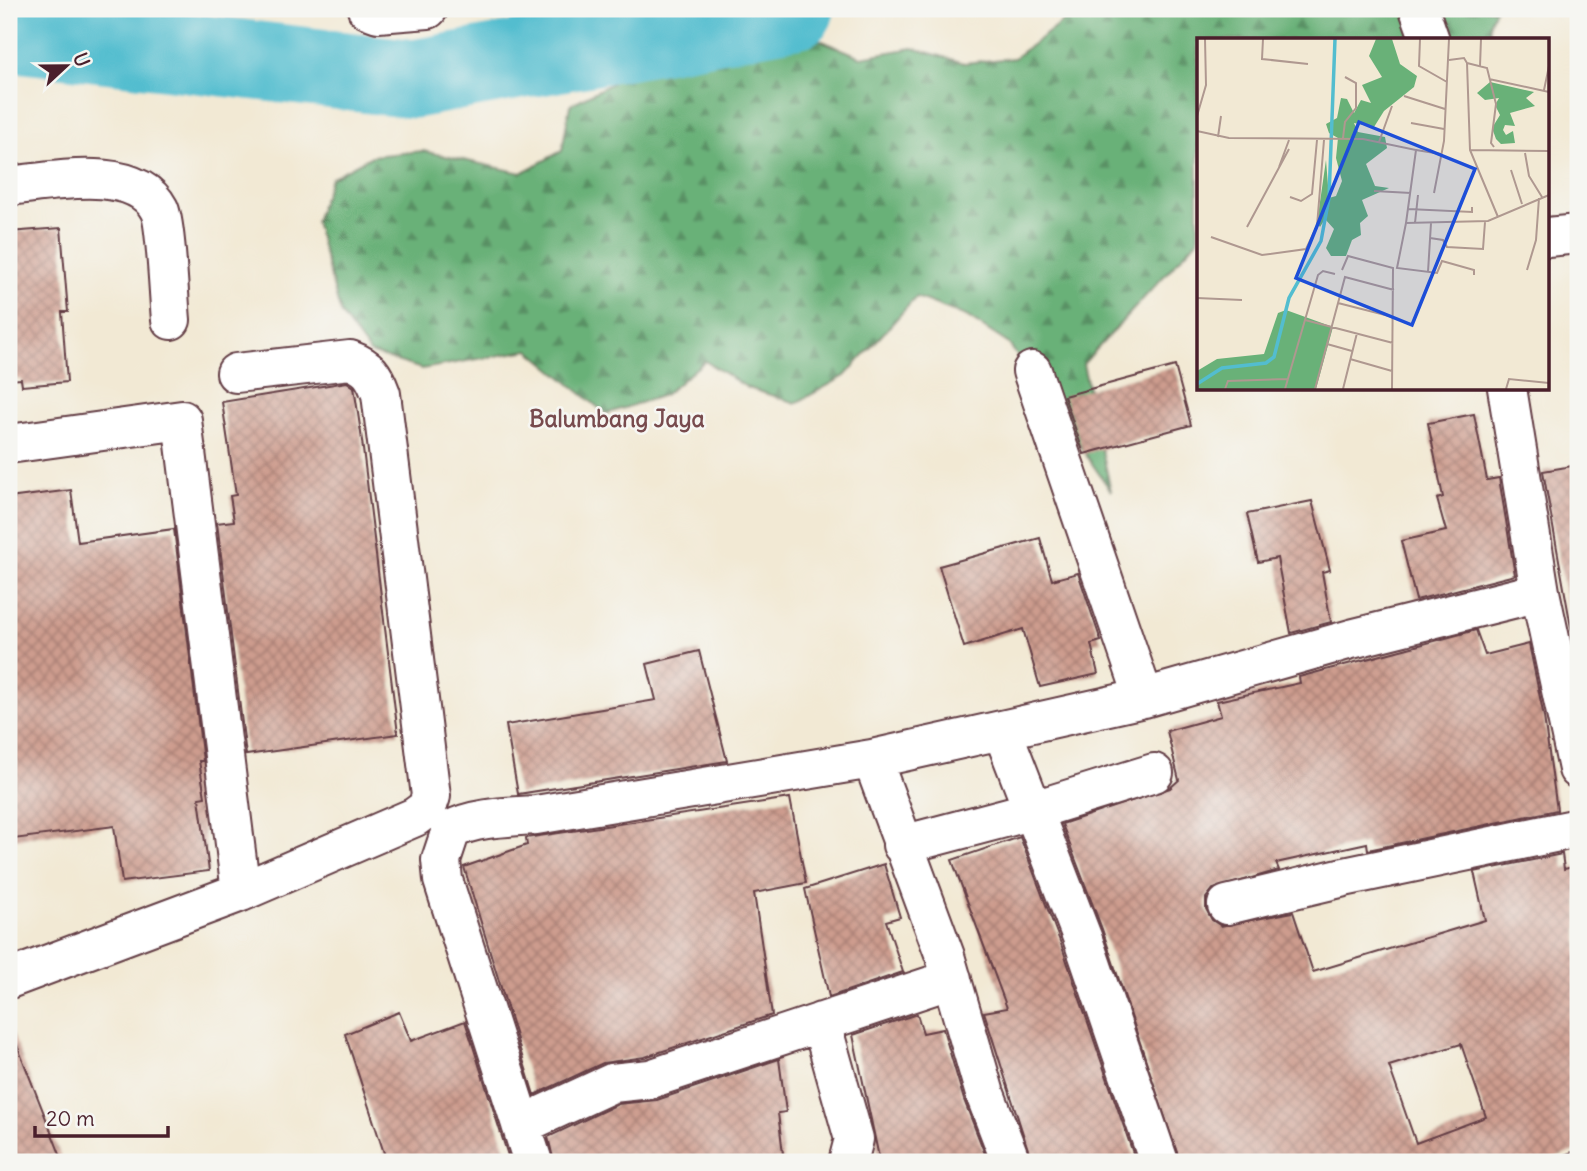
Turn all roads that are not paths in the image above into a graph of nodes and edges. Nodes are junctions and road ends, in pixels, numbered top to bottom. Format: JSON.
{"nodes":[{"id":1,"x":367,"y":9,"type":"edge"},
{"id":2,"x":428,"y":9,"type":"edge"},
{"id":3,"x":1419,"y":9,"type":"edge"},
{"id":4,"x":1429,"y":38,"type":"edge"},
{"id":5,"x":9,"y":186,"type":"edge"},
{"id":6,"x":1578,"y":234,"type":"edge"},
{"id":7,"x":1548,"y":237,"type":"edge"},
{"id":8,"x":172,"y":320,"type":"dead end"},
{"id":9,"x":1032,"y":371,"type":"dead end"},
{"id":10,"x":236,"y":373,"type":"dead end"},
{"id":11,"x":1507,"y":390,"type":"edge"},
{"id":12,"x":9,"y":443,"type":"edge"},
{"id":13,"x":1540,"y":592,"type":"junction"},
{"id":14,"x":1144,"y":698,"type":"junction"},
{"id":15,"x":1002,"y":730,"type":"junction"},
{"id":16,"x":872,"y":759,"type":"junction"},
{"id":17,"x":1578,"y":769,"type":"edge"},
{"id":18,"x":1154,"y":773,"type":"dead end"},
{"id":19,"x":1031,"y":811,"type":"junction"},
{"id":20,"x":1578,"y":828,"type":"edge"},
{"id":21,"x":902,"y":845,"type":"junction"},
{"id":22,"x":241,"y":892,"type":"junction"},
{"id":23,"x":1227,"y":905,"type":"dead end"},
{"id":24,"x":9,"y":979,"type":"edge"},
{"id":25,"x":952,"y":979,"type":"junction"},
{"id":26,"x":821,"y":1022,"type":"junction"},
{"id":27,"x":521,"y":1125,"type":"junction"},
{"id":28,"x":533,"y":1162,"type":"edge"},
{"id":29,"x":848,"y":1162,"type":"edge"},
{"id":30,"x":1011,"y":1162,"type":"edge"},
{"id":31,"x":1159,"y":1162,"type":"edge"}],
"edges":[{"from":1,"to":2,"type":"street"},
{"from":3,"to":4,"type":"street"},
{"from":5,"to":8,"type":"street"},
{"from":6,"to":7,"type":"street"},
{"from":9,"to":14,"type":"street"},
{"from":10,"to":22,"type":"street"},
{"from":11,"to":13,"type":"street"},
{"from":12,"to":22,"type":"street"},
{"from":13,"to":14,"type":"street"},
{"from":13,"to":17,"type":"street"},
{"from":14,"to":15,"type":"street"},
{"from":15,"to":16,"type":"street"},
{"from":15,"to":19,"type":"street"},
{"from":16,"to":21,"type":"street"},
{"from":16,"to":27,"type":"street"},
{"from":18,"to":19,"type":"street"},
{"from":19,"to":21,"type":"street"},
{"from":19,"to":31,"type":"street"},
{"from":20,"to":23,"type":"street"},
{"from":21,"to":25,"type":"street"},
{"from":22,"to":24,"type":"street"},
{"from":25,"to":26,"type":"street"},
{"from":25,"to":30,"type":"street"},
{"from":26,"to":27,"type":"street"},
{"from":26,"to":29,"type":"street"},
{"from":27,"to":28,"type":"street"}]}
